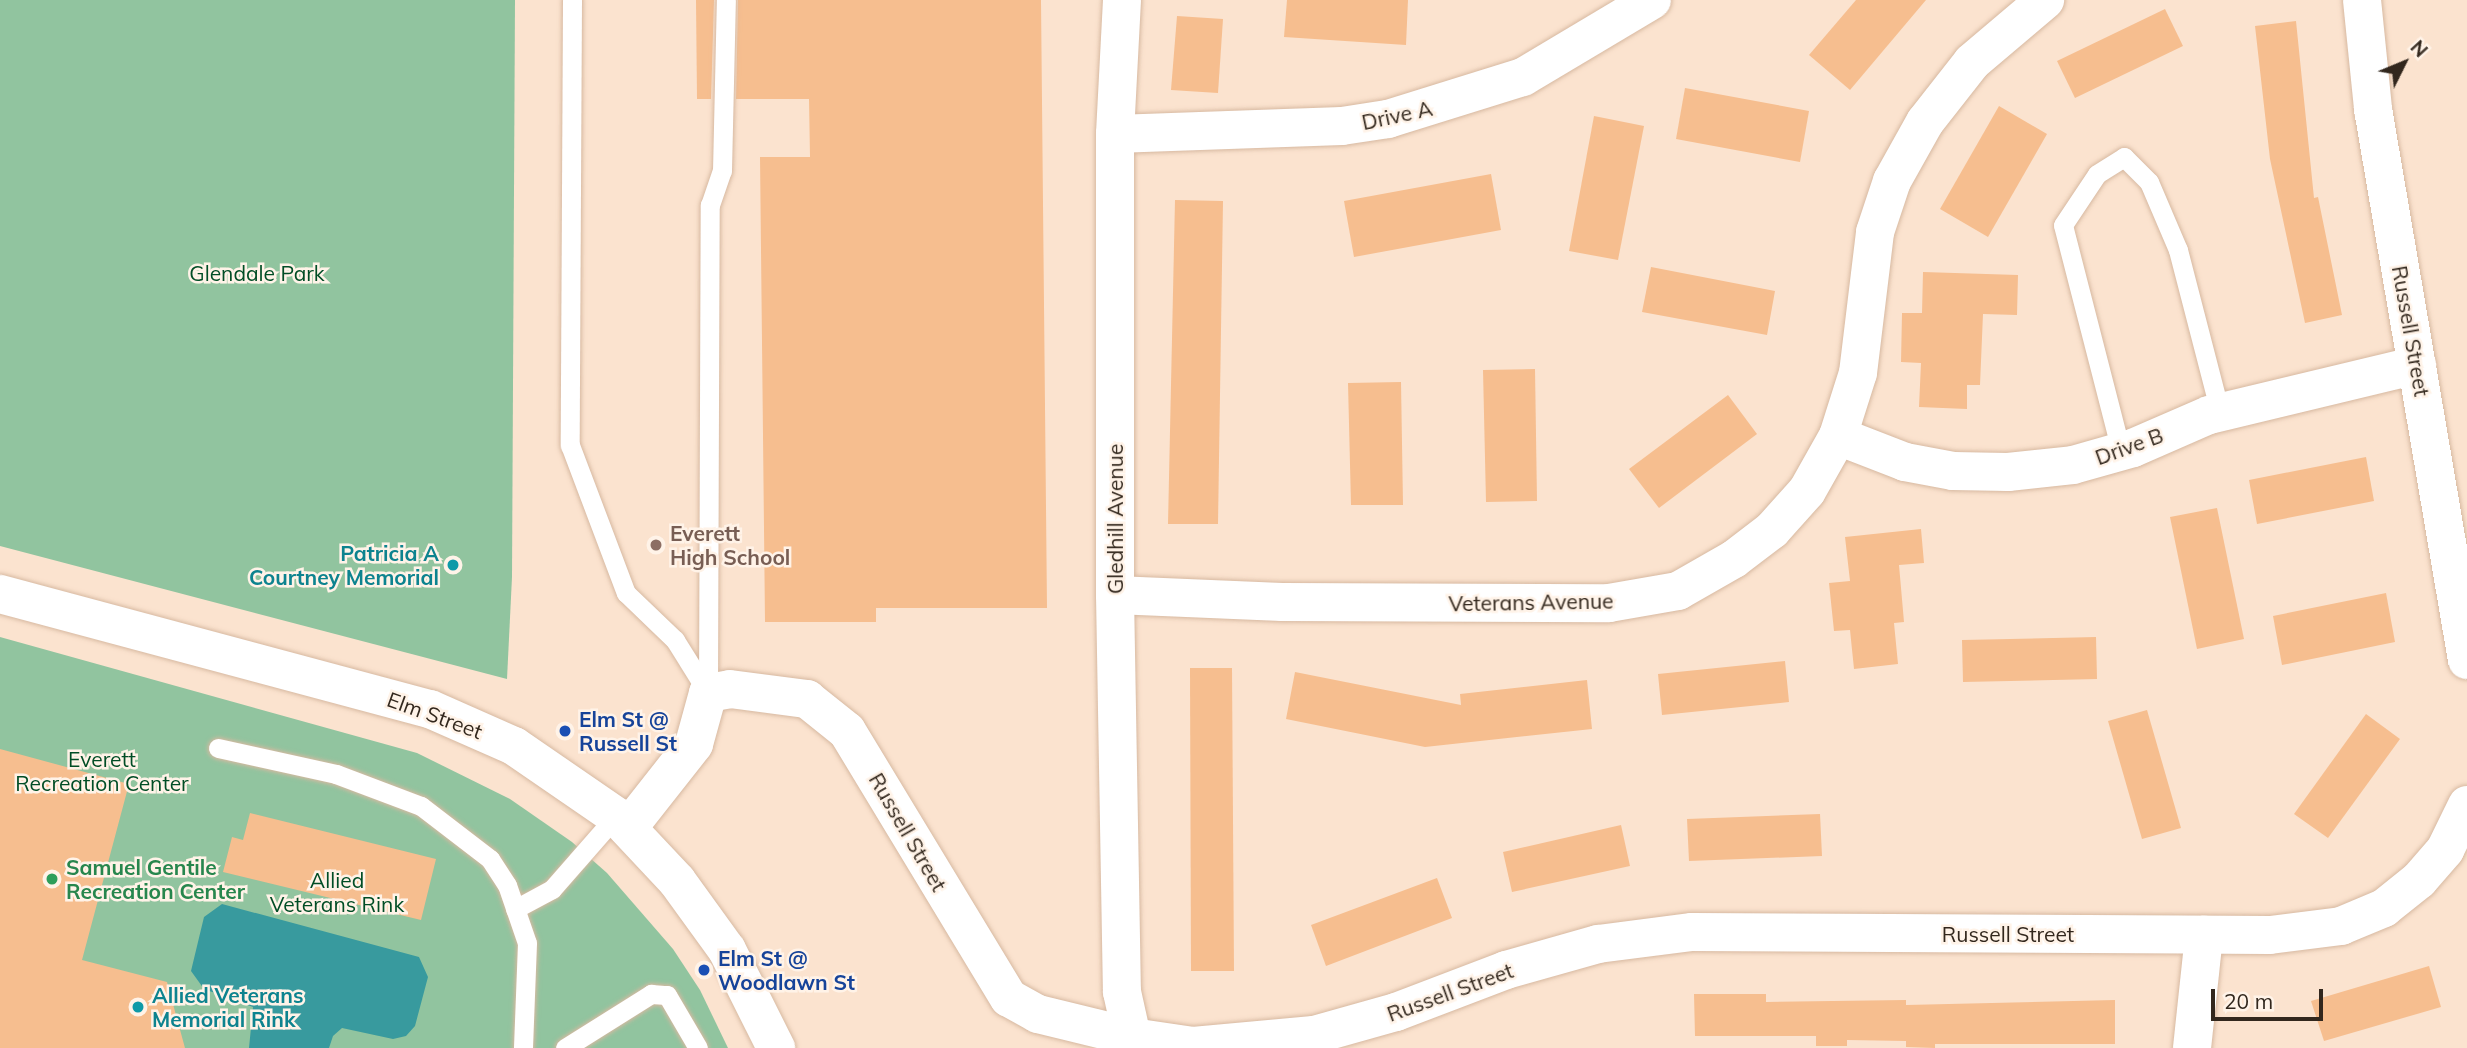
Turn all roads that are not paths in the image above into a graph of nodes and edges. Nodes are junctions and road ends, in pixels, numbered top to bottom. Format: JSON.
{"nodes":[{"id":1,"x":572,"y":0,"type":"edge"},
{"id":2,"x":726,"y":0,"type":"edge"},
{"id":3,"x":1122,"y":0,"type":"edge"},
{"id":4,"x":1652,"y":0,"type":"edge"},
{"id":5,"x":2045,"y":0,"type":"edge"},
{"id":6,"x":2362,"y":0,"type":"edge"},
{"id":7,"x":1115,"y":134,"type":"junction"},
{"id":8,"x":2417,"y":365,"type":"junction"},
{"id":9,"x":2220,"y":412,"type":"junction"},
{"id":10,"x":1838,"y":436,"type":"junction"},
{"id":11,"x":2121,"y":451,"type":"junction"},
{"id":12,"x":0,"y":594,"type":"edge"},
{"id":13,"x":1115,"y":595,"type":"junction"},
{"id":14,"x":2467,"y":660,"type":"edge"},
{"id":15,"x":708,"y":693,"type":"junction"},
{"id":16,"x":218,"y":748,"type":"dead end"},
{"id":17,"x":2467,"y":805,"type":"edge"},
{"id":18,"x":622,"y":822,"type":"junction"},
{"id":19,"x":515,"y":909,"type":"junction"},
{"id":20,"x":2204,"y":935,"type":"junction"},
{"id":21,"x":1136,"y":1043,"type":"edge"},
{"id":22,"x":523,"y":1048,"type":"edge"},
{"id":23,"x":565,"y":1048,"type":"edge"},
{"id":24,"x":698,"y":1048,"type":"edge"},
{"id":25,"x":776,"y":1048,"type":"edge"},
{"id":26,"x":2192,"y":1048,"type":"edge"}],
"edges":[{"from":1,"to":15,"type":"lane"},
{"from":2,"to":15,"type":"lane"},
{"from":3,"to":7,"type":"street","name":"Gledhill Avenue"},
{"from":4,"to":7,"type":"street","name":"Drive A"},
{"from":5,"to":10,"type":"street","name":"Veterans Avenue"},
{"from":6,"to":8,"type":"street","name":"Russell Street"},
{"from":7,"to":13,"type":"street","name":"Gledhill Avenue"},
{"from":8,"to":9,"type":"street","name":"Drive B"},
{"from":8,"to":14,"type":"street","name":"Russell Street"},
{"from":9,"to":11,"type":"street","name":"Drive B"},
{"from":9,"to":11,"type":"lane"},
{"from":10,"to":11,"type":"street","name":"Drive B"},
{"from":10,"to":13,"type":"street","name":"Veterans Avenue"},
{"from":12,"to":18,"type":"street","name":"Elm Street"},
{"from":13,"to":21,"type":"street","name":"Gledhill Avenue"},
{"from":15,"to":18,"type":"street"},
{"from":15,"to":21,"type":"street","name":"Russell Street"},
{"from":16,"to":19,"type":"lane"},
{"from":17,"to":20,"type":"street","name":"Russell Street"},
{"from":18,"to":19,"type":"lane"},
{"from":18,"to":25,"type":"street","name":"Elm Street"},
{"from":19,"to":22,"type":"lane"},
{"from":20,"to":21,"type":"street","name":"Russell Street"},
{"from":20,"to":26,"type":"street"},
{"from":23,"to":24,"type":"lane"}]}
